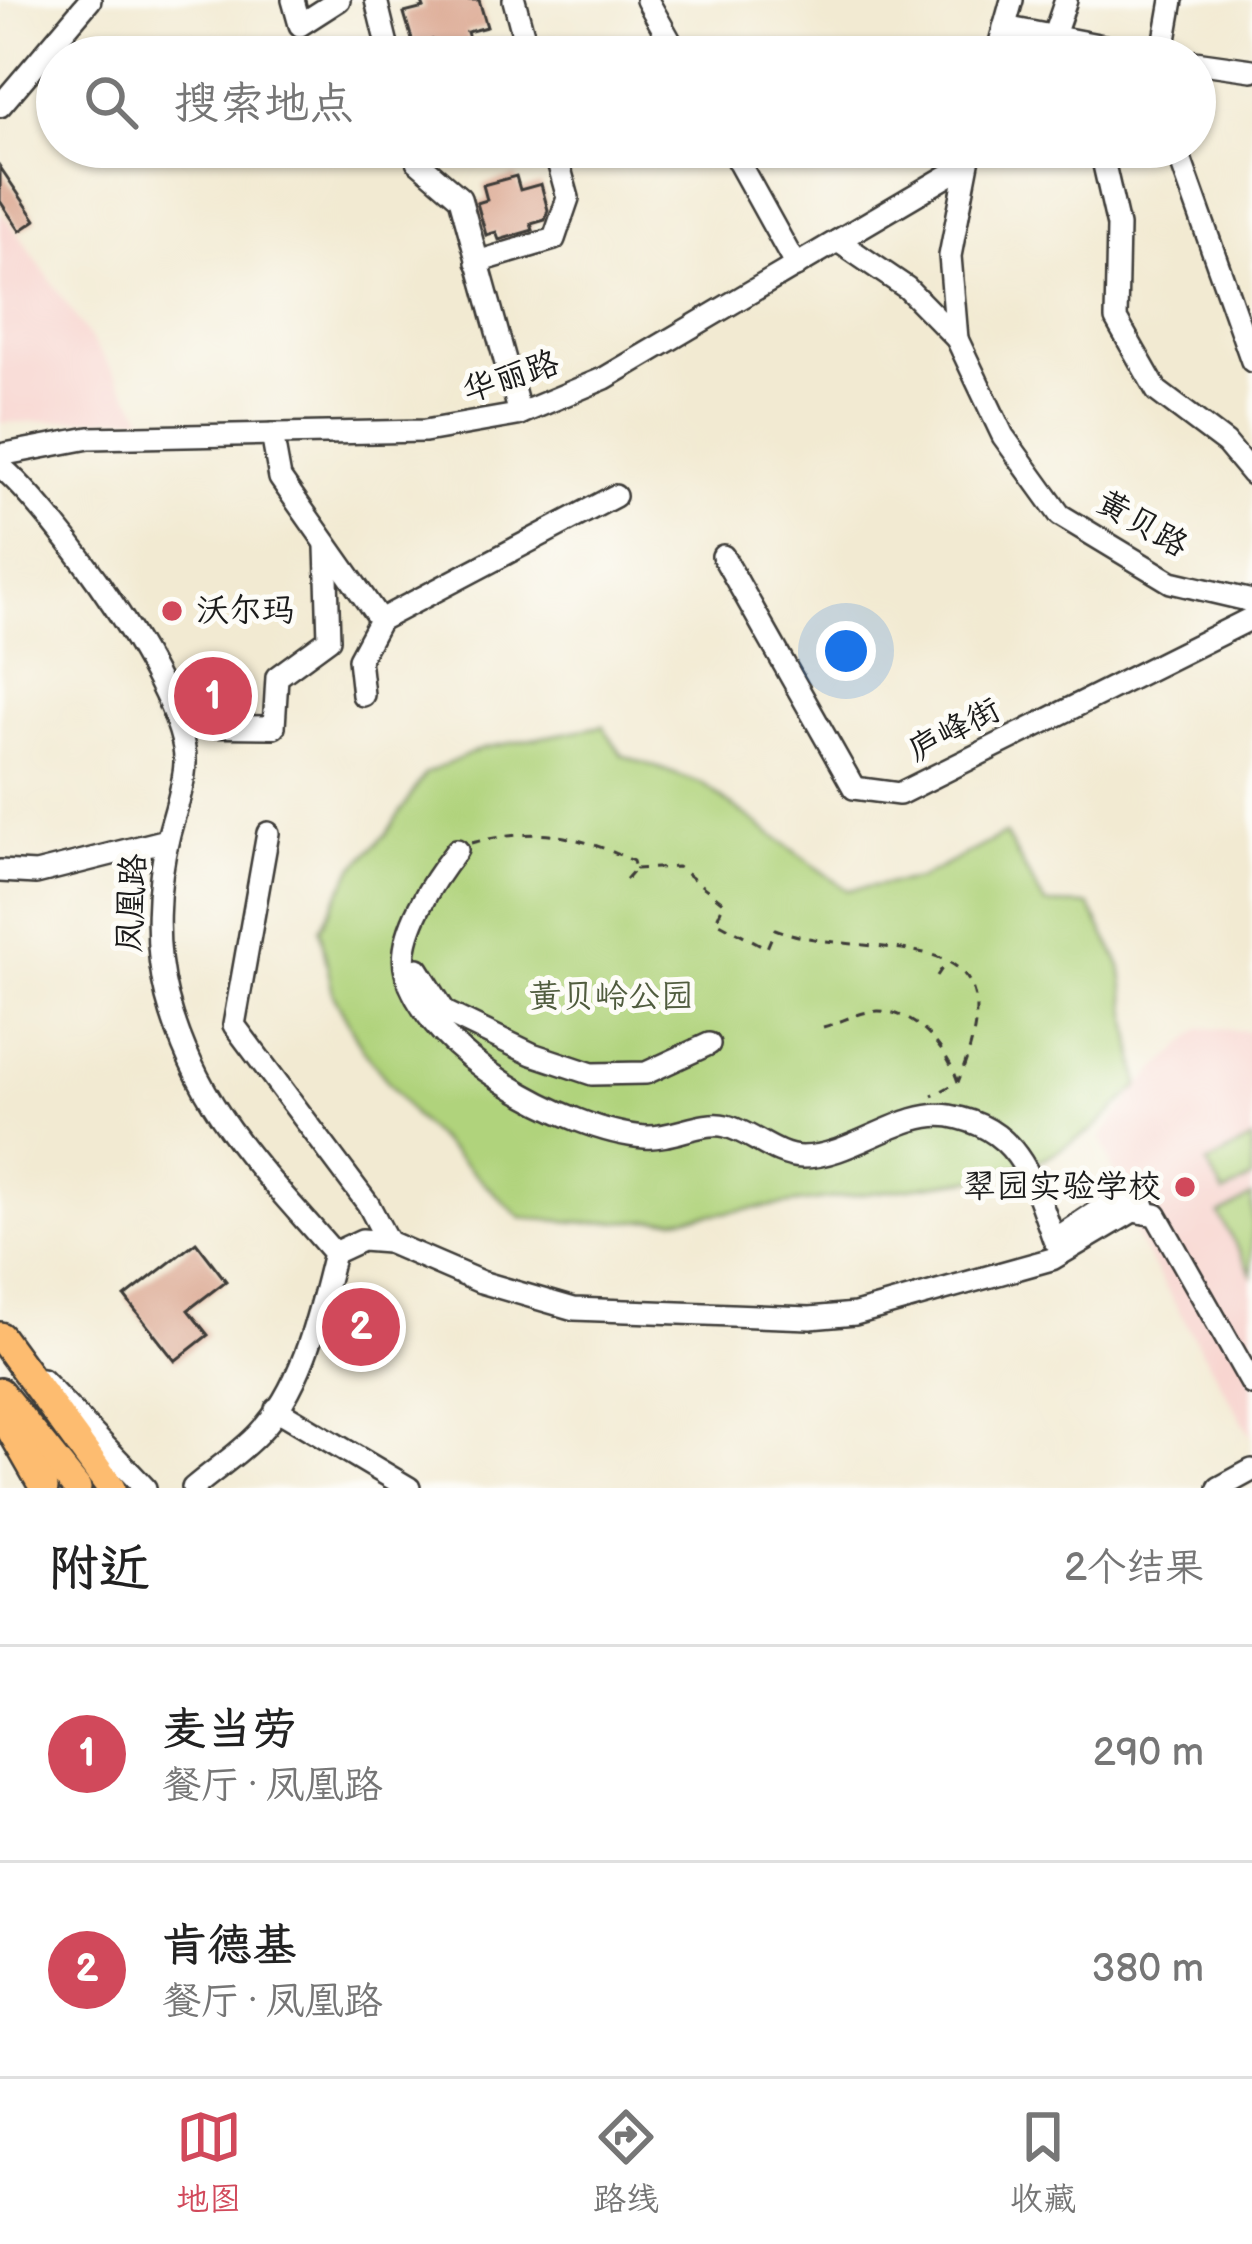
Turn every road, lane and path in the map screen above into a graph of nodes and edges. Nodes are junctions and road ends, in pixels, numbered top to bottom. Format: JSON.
{"nodes":[{"id":1,"x":90,"y":0,"type":"edge"},
{"id":2,"x":292,"y":0,"type":"edge"},
{"id":3,"x":339,"y":0,"type":"edge"},
{"id":4,"x":376,"y":0,"type":"edge"},
{"id":5,"x":514,"y":0,"type":"edge"},
{"id":6,"x":647,"y":0,"type":"edge"},
{"id":7,"x":1012,"y":0,"type":"edge"},
{"id":8,"x":1066,"y":0,"type":"edge"},
{"id":9,"x":1172,"y":0,"type":"edge"},
{"id":10,"x":1004,"y":28,"type":"junction"},
{"id":11,"x":59,"y":36,"type":"edge"},
{"id":12,"x":385,"y":36,"type":"edge"},
{"id":13,"x":523,"y":36,"type":"edge"},
{"id":14,"x":667,"y":36,"type":"edge"},
{"id":15,"x":1002,"y":36,"type":"edge"},
{"id":16,"x":1043,"y":36,"type":"edge"},
{"id":17,"x":1054,"y":36,"type":"edge"},
{"id":18,"x":1165,"y":36,"type":"edge"},
{"id":19,"x":36,"y":64,"type":"edge"},
{"id":20,"x":1216,"y":65,"type":"edge"},
{"id":21,"x":1252,"y":70,"type":"edge"},
{"id":22,"x":0,"y":106,"type":"edge"},
{"id":23,"x":425,"y":168,"type":"edge"},
{"id":24,"x":560,"y":168,"type":"edge"},
{"id":25,"x":742,"y":168,"type":"edge"},
{"id":26,"x":950,"y":168,"type":"edge"},
{"id":27,"x":966,"y":168,"type":"edge"},
{"id":28,"x":1105,"y":168,"type":"edge"},
{"id":29,"x":1183,"y":168,"type":"edge"},
{"id":30,"x":838,"y":241,"type":"junction"},
{"id":31,"x":477,"y":262,"type":"junction"},
{"id":32,"x":796,"y":266,"type":"junction"},
{"id":33,"x":957,"y":339,"type":"junction"},
{"id":34,"x":1252,"y":361,"type":"edge"},
{"id":35,"x":520,"y":414,"type":"junction"},
{"id":36,"x":272,"y":434,"type":"junction"},
{"id":37,"x":0,"y":455,"type":"edge"},
{"id":38,"x":0,"y":466,"type":"edge"},
{"id":39,"x":1252,"y":474,"type":"edge"},
{"id":40,"x":615,"y":496,"type":"dead end"},
{"id":41,"x":326,"y":548,"type":"junction"},
{"id":42,"x":723,"y":556,"type":"dead end"},
{"id":43,"x":1252,"y":601,"type":"edge"},
{"id":44,"x":1252,"y":618,"type":"edge"},
{"id":45,"x":380,"y":620,"type":"junction"},
{"id":46,"x":363,"y":695,"type":"dead end"},
{"id":47,"x":182,"y":727,"type":"junction"},
{"id":48,"x":268,"y":833,"type":"dead end"},
{"id":49,"x":167,"y":840,"type":"junction"},
{"id":50,"x":457,"y":850,"type":"joint"},
{"id":51,"x":635,"y":869,"type":"junction"},
{"id":52,"x":0,"y":871,"type":"edge"},
{"id":53,"x":622,"y":884,"type":"dead end"},
{"id":54,"x":408,"y":953,"type":"junction"},
{"id":55,"x":948,"y":959,"type":"junction"},
{"id":56,"x":937,"y":976,"type":"dead end"},
{"id":57,"x":823,"y":1028,"type":"dead end"},
{"id":58,"x":709,"y":1044,"type":"dead end"},
{"id":59,"x":958,"y":1082,"type":"junction"},
{"id":60,"x":934,"y":1117,"type":"junction"},
{"id":61,"x":1146,"y":1213,"type":"junction"},
{"id":62,"x":388,"y":1242,"type":"junction"},
{"id":63,"x":334,"y":1253,"type":"junction"},
{"id":64,"x":6,"y":1345,"type":"edge"},
{"id":65,"x":1252,"y":1384,"type":"edge"},
{"id":66,"x":0,"y":1392,"type":"edge"},
{"id":67,"x":276,"y":1409,"type":"junction"},
{"id":68,"x":0,"y":1412,"type":"edge"},
{"id":69,"x":84,"y":1450,"type":"junction"},
{"id":70,"x":1252,"y":1470,"type":"edge"},
{"id":71,"x":44,"y":1488,"type":"edge"},
{"id":72,"x":76,"y":1488,"type":"edge"},
{"id":73,"x":111,"y":1488,"type":"edge"},
{"id":74,"x":122,"y":1488,"type":"edge"},
{"id":75,"x":145,"y":1488,"type":"edge"},
{"id":76,"x":172,"y":1488,"type":"edge"},
{"id":77,"x":193,"y":1488,"type":"edge"},
{"id":78,"x":409,"y":1488,"type":"edge"},
{"id":79,"x":1219,"y":1488,"type":"edge"}],
"edges":[{"from":1,"to":11,"type":"street"},
{"from":2,"to":3,"type":"street"},
{"from":4,"to":12,"type":"street"},
{"from":5,"to":13,"type":"street"},
{"from":6,"to":14,"type":"street"},
{"from":7,"to":10,"type":"street"},
{"from":8,"to":17,"type":"street"},
{"from":9,"to":18,"type":"street"},
{"from":10,"to":15,"type":"street"},
{"from":10,"to":16,"type":"street"},
{"from":19,"to":22,"type":"street"},
{"from":20,"to":21,"type":"street"},
{"from":23,"to":31,"type":"street"},
{"from":24,"to":31,"type":"street"},
{"from":25,"to":32,"type":"street"},
{"from":26,"to":30,"type":"street","name":"华丽路"},
{"from":27,"to":33,"type":"street","name":"黄贝路"},
{"from":28,"to":39,"type":"street"},
{"from":29,"to":34,"type":"street"},
{"from":30,"to":32,"type":"street","name":"华丽路"},
{"from":30,"to":33,"type":"street","name":"黄贝路"},
{"from":31,"to":35,"type":"street"},
{"from":32,"to":35,"type":"street","name":"华丽路"},
{"from":33,"to":43,"type":"street","name":"黄贝路"},
{"from":35,"to":36,"type":"street","name":"华丽路"},
{"from":36,"to":37,"type":"street","name":"华丽路"},
{"from":36,"to":41,"type":"street"},
{"from":38,"to":47,"type":"street","name":"凤凰路"},
{"from":40,"to":45,"type":"street"},
{"from":41,"to":45,"type":"street"},
{"from":41,"to":47,"type":"street"},
{"from":42,"to":44,"type":"street","name":"庐峰街"},
{"from":45,"to":46,"type":"street"},
{"from":47,"to":49,"type":"street","name":"凤凰路"},
{"from":48,"to":62,"type":"street"},
{"from":49,"to":52,"type":"street"},
{"from":49,"to":63,"type":"street","name":"凤凰路"},
{"from":50,"to":51,"type":"path"},
{"from":50,"to":54,"type":"street"},
{"from":51,"to":53,"type":"path"},
{"from":51,"to":55,"type":"path"},
{"from":54,"to":58,"type":"street"},
{"from":54,"to":60,"type":"street"},
{"from":55,"to":56,"type":"path"},
{"from":55,"to":59,"type":"path"},
{"from":57,"to":59,"type":"path"},
{"from":59,"to":60,"type":"path"},
{"from":60,"to":61,"type":"street"},
{"from":61,"to":62,"type":"street"},
{"from":61,"to":65,"type":"street"},
{"from":62,"to":63,"type":"street"},
{"from":63,"to":67,"type":"street"},
{"from":64,"to":69,"type":"main road"},
{"from":64,"to":75,"type":"street"},
{"from":66,"to":72,"type":"main road"},
{"from":67,"to":76,"type":"street"},
{"from":67,"to":77,"type":"street"},
{"from":67,"to":78,"type":"street"},
{"from":68,"to":71,"type":"main road"},
{"from":69,"to":73,"type":"main road"},
{"from":69,"to":74,"type":"main road"},
{"from":70,"to":79,"type":"street"}]}
